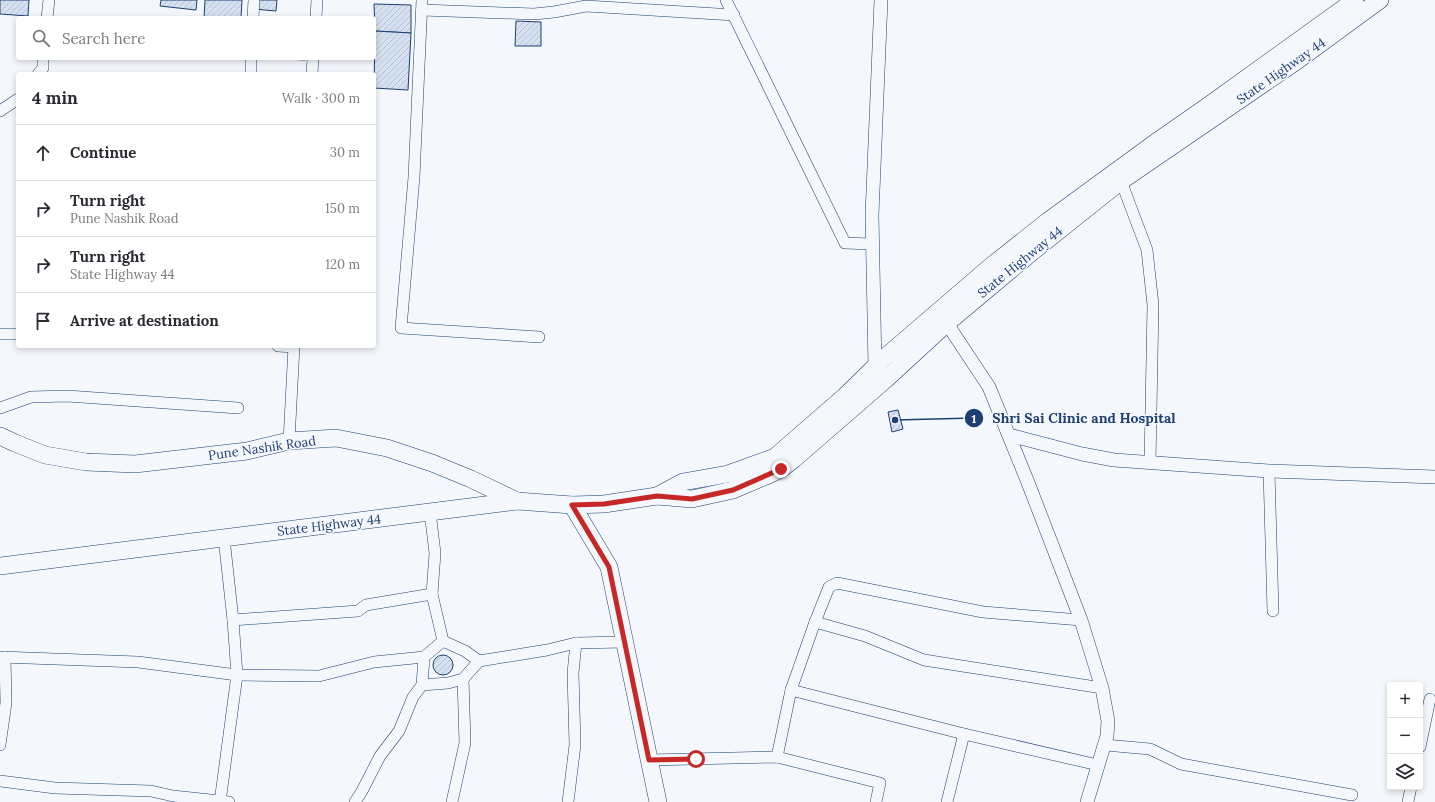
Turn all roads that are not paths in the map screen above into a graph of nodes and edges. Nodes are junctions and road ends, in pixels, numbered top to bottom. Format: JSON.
{"nodes":[{"id":1,"x":49,"y":0,"type":"edge"},
{"id":2,"x":254,"y":0,"type":"edge"},
{"id":3,"x":317,"y":0,"type":"edge"},
{"id":4,"x":726,"y":0,"type":"edge"},
{"id":5,"x":881,"y":0,"type":"edge"},
{"id":6,"x":1355,"y":0,"type":"edge"},
{"id":7,"x":1380,"y":0,"type":"edge"},
{"id":8,"x":422,"y":5,"type":"edge"},
{"id":9,"x":734,"y":15,"type":"junction"},
{"id":10,"x":47,"y":16,"type":"edge"},
{"id":11,"x":253,"y":16,"type":"edge"},
{"id":12,"x":316,"y":16,"type":"edge"},
{"id":13,"x":44,"y":60,"type":"edge"},
{"id":14,"x":252,"y":60,"type":"edge"},
{"id":15,"x":313,"y":60,"type":"edge"},
{"id":16,"x":1283,"y":61,"type":"junction"},
{"id":17,"x":40,"y":72,"type":"edge"},
{"id":18,"x":251,"y":72,"type":"edge"},
{"id":19,"x":312,"y":72,"type":"edge"},
{"id":20,"x":16,"y":100,"type":"edge"},
{"id":21,"x":0,"y":112,"type":"edge"},
{"id":22,"x":1186,"y":129,"type":"junction"},
{"id":23,"x":1121,"y":181,"type":"junction"},
{"id":24,"x":872,"y":244,"type":"junction"},
{"id":25,"x":943,"y":317,"type":"junction"},
{"id":26,"x":0,"y":334,"type":"edge"},
{"id":27,"x":16,"y":334,"type":"edge"},
{"id":28,"x":539,"y":337,"type":"dead end"},
{"id":29,"x":294,"y":348,"type":"edge"},
{"id":30,"x":880,"y":373,"type":"junction"},
{"id":31,"x":0,"y":408,"type":"edge"},
{"id":32,"x":238,"y":408,"type":"dead end"},
{"id":33,"x":1009,"y":435,"type":"junction"},
{"id":34,"x":5,"y":442,"type":"edge"},
{"id":35,"x":289,"y":442,"type":"junction"},
{"id":36,"x":1150,"y":463,"type":"junction"},
{"id":37,"x":1269,"y":471,"type":"junction"},
{"id":38,"x":1435,"y":477,"type":"edge"},
{"id":39,"x":517,"y":501,"type":"junction"},
{"id":40,"x":572,"y":505,"type":"junction"},
{"id":41,"x":430,"y":512,"type":"junction"},
{"id":42,"x":224,"y":538,"type":"junction"},
{"id":43,"x":0,"y":566,"type":"edge"},
{"id":44,"x":432,"y":594,"type":"junction"},
{"id":45,"x":1273,"y":611,"type":"dead end"},
{"id":46,"x":233,"y":620,"type":"junction"},
{"id":47,"x":1081,"y":620,"type":"junction"},
{"id":48,"x":815,"y":622,"type":"junction"},
{"id":49,"x":443,"y":641,"type":"junction"},
{"id":50,"x":624,"y":642,"type":"junction"},
{"id":51,"x":576,"y":643,"type":"junction"},
{"id":52,"x":2,"y":657,"type":"edge"},
{"id":53,"x":424,"y":657,"type":"junction"},
{"id":54,"x":479,"y":661,"type":"junction"},
{"id":55,"x":237,"y":675,"type":"junction"},
{"id":56,"x":463,"y":679,"type":"junction"},
{"id":57,"x":422,"y":685,"type":"junction"},
{"id":58,"x":1102,"y":688,"type":"junction"},
{"id":59,"x":791,"y":690,"type":"junction"},
{"id":60,"x":1430,"y":699,"type":"dead end"},
{"id":61,"x":1423,"y":733,"type":"edge"},
{"id":62,"x":964,"y":734,"type":"junction"},
{"id":63,"x":0,"y":745,"type":"edge"},
{"id":64,"x":1105,"y":745,"type":"junction"},
{"id":65,"x":777,"y":757,"type":"junction"},
{"id":66,"x":649,"y":760,"type":"junction"},
{"id":67,"x":1098,"y":765,"type":"junction"},
{"id":68,"x":0,"y":781,"type":"edge"},
{"id":69,"x":1410,"y":790,"type":"edge"},
{"id":70,"x":1352,"y":795,"type":"dead end"},
{"id":71,"x":223,"y":802,"type":"edge"},
{"id":72,"x":355,"y":802,"type":"edge"},
{"id":73,"x":452,"y":802,"type":"edge"},
{"id":74,"x":568,"y":802,"type":"edge"},
{"id":75,"x":658,"y":802,"type":"edge"},
{"id":76,"x":876,"y":802,"type":"edge"},
{"id":77,"x":947,"y":802,"type":"edge"},
{"id":78,"x":1087,"y":802,"type":"edge"},
{"id":79,"x":1408,"y":802,"type":"edge"}],
"edges":[{"from":1,"to":10,"type":"street"},
{"from":2,"to":11,"type":"street"},
{"from":3,"to":12,"type":"street"},
{"from":4,"to":9,"type":"street"},
{"from":5,"to":24,"type":"street"},
{"from":6,"to":16,"type":"main road","name":"State Highway 44"},
{"from":7,"to":16,"type":"main road","name":"State Highway 44"},
{"from":8,"to":9,"type":"street"},
{"from":8,"to":28,"type":"street"},
{"from":9,"to":24,"type":"street"},
{"from":13,"to":17,"type":"street"},
{"from":14,"to":18,"type":"street"},
{"from":15,"to":19,"type":"street"},
{"from":16,"to":22,"type":"main road","name":"State Highway 44"},
{"from":20,"to":21,"type":"street"},
{"from":22,"to":23,"type":"main road","name":"State Highway 44"},
{"from":22,"to":25,"type":"main road","name":"State Highway 44"},
{"from":23,"to":25,"type":"main road","name":"State Highway 44"},
{"from":23,"to":36,"type":"street"},
{"from":24,"to":30,"type":"street"},
{"from":25,"to":30,"type":"main road","name":"State Highway 44"},
{"from":25,"to":33,"type":"street"},
{"from":26,"to":27,"type":"street"},
{"from":29,"to":35,"type":"street"},
{"from":30,"to":40,"type":"main road","name":"State Highway 44"},
{"from":31,"to":32,"type":"street"},
{"from":33,"to":36,"type":"street"},
{"from":33,"to":47,"type":"street"},
{"from":34,"to":35,"type":"main road","name":"Pune Nashik Road"},
{"from":35,"to":39,"type":"main road","name":"Pune Nashik Road"},
{"from":36,"to":37,"type":"street"},
{"from":37,"to":38,"type":"street"},
{"from":37,"to":45,"type":"street"},
{"from":39,"to":40,"type":"main road","name":"State Highway 44"},
{"from":39,"to":41,"type":"main road","name":"State Highway 44"},
{"from":40,"to":50,"type":"main road"},
{"from":41,"to":42,"type":"main road","name":"State Highway 44"},
{"from":41,"to":44,"type":"street"},
{"from":42,"to":43,"type":"main road","name":"State Highway 44"},
{"from":42,"to":46,"type":"street"},
{"from":44,"to":46,"type":"street"},
{"from":44,"to":49,"type":"street"},
{"from":46,"to":55,"type":"street"},
{"from":47,"to":48,"type":"street"},
{"from":47,"to":58,"type":"street"},
{"from":48,"to":58,"type":"street"},
{"from":48,"to":59,"type":"street"},
{"from":49,"to":53,"type":"street"},
{"from":49,"to":54,"type":"street"},
{"from":50,"to":51,"type":"street"},
{"from":50,"to":66,"type":"main road"},
{"from":51,"to":54,"type":"street"},
{"from":51,"to":74,"type":"street"},
{"from":52,"to":55,"type":"street"},
{"from":52,"to":63,"type":"street"},
{"from":53,"to":55,"type":"street"},
{"from":53,"to":57,"type":"street"},
{"from":54,"to":56,"type":"street"},
{"from":55,"to":71,"type":"street"},
{"from":56,"to":57,"type":"street"},
{"from":56,"to":73,"type":"street"},
{"from":57,"to":72,"type":"street"},
{"from":58,"to":64,"type":"street"},
{"from":59,"to":62,"type":"street"},
{"from":59,"to":65,"type":"street"},
{"from":60,"to":61,"type":"street"},
{"from":62,"to":67,"type":"street"},
{"from":62,"to":77,"type":"street"},
{"from":64,"to":67,"type":"street"},
{"from":64,"to":70,"type":"street"},
{"from":65,"to":66,"type":"street"},
{"from":65,"to":76,"type":"street"},
{"from":66,"to":75,"type":"main road"},
{"from":67,"to":78,"type":"street"},
{"from":68,"to":71,"type":"street"},
{"from":69,"to":79,"type":"street"}]}
